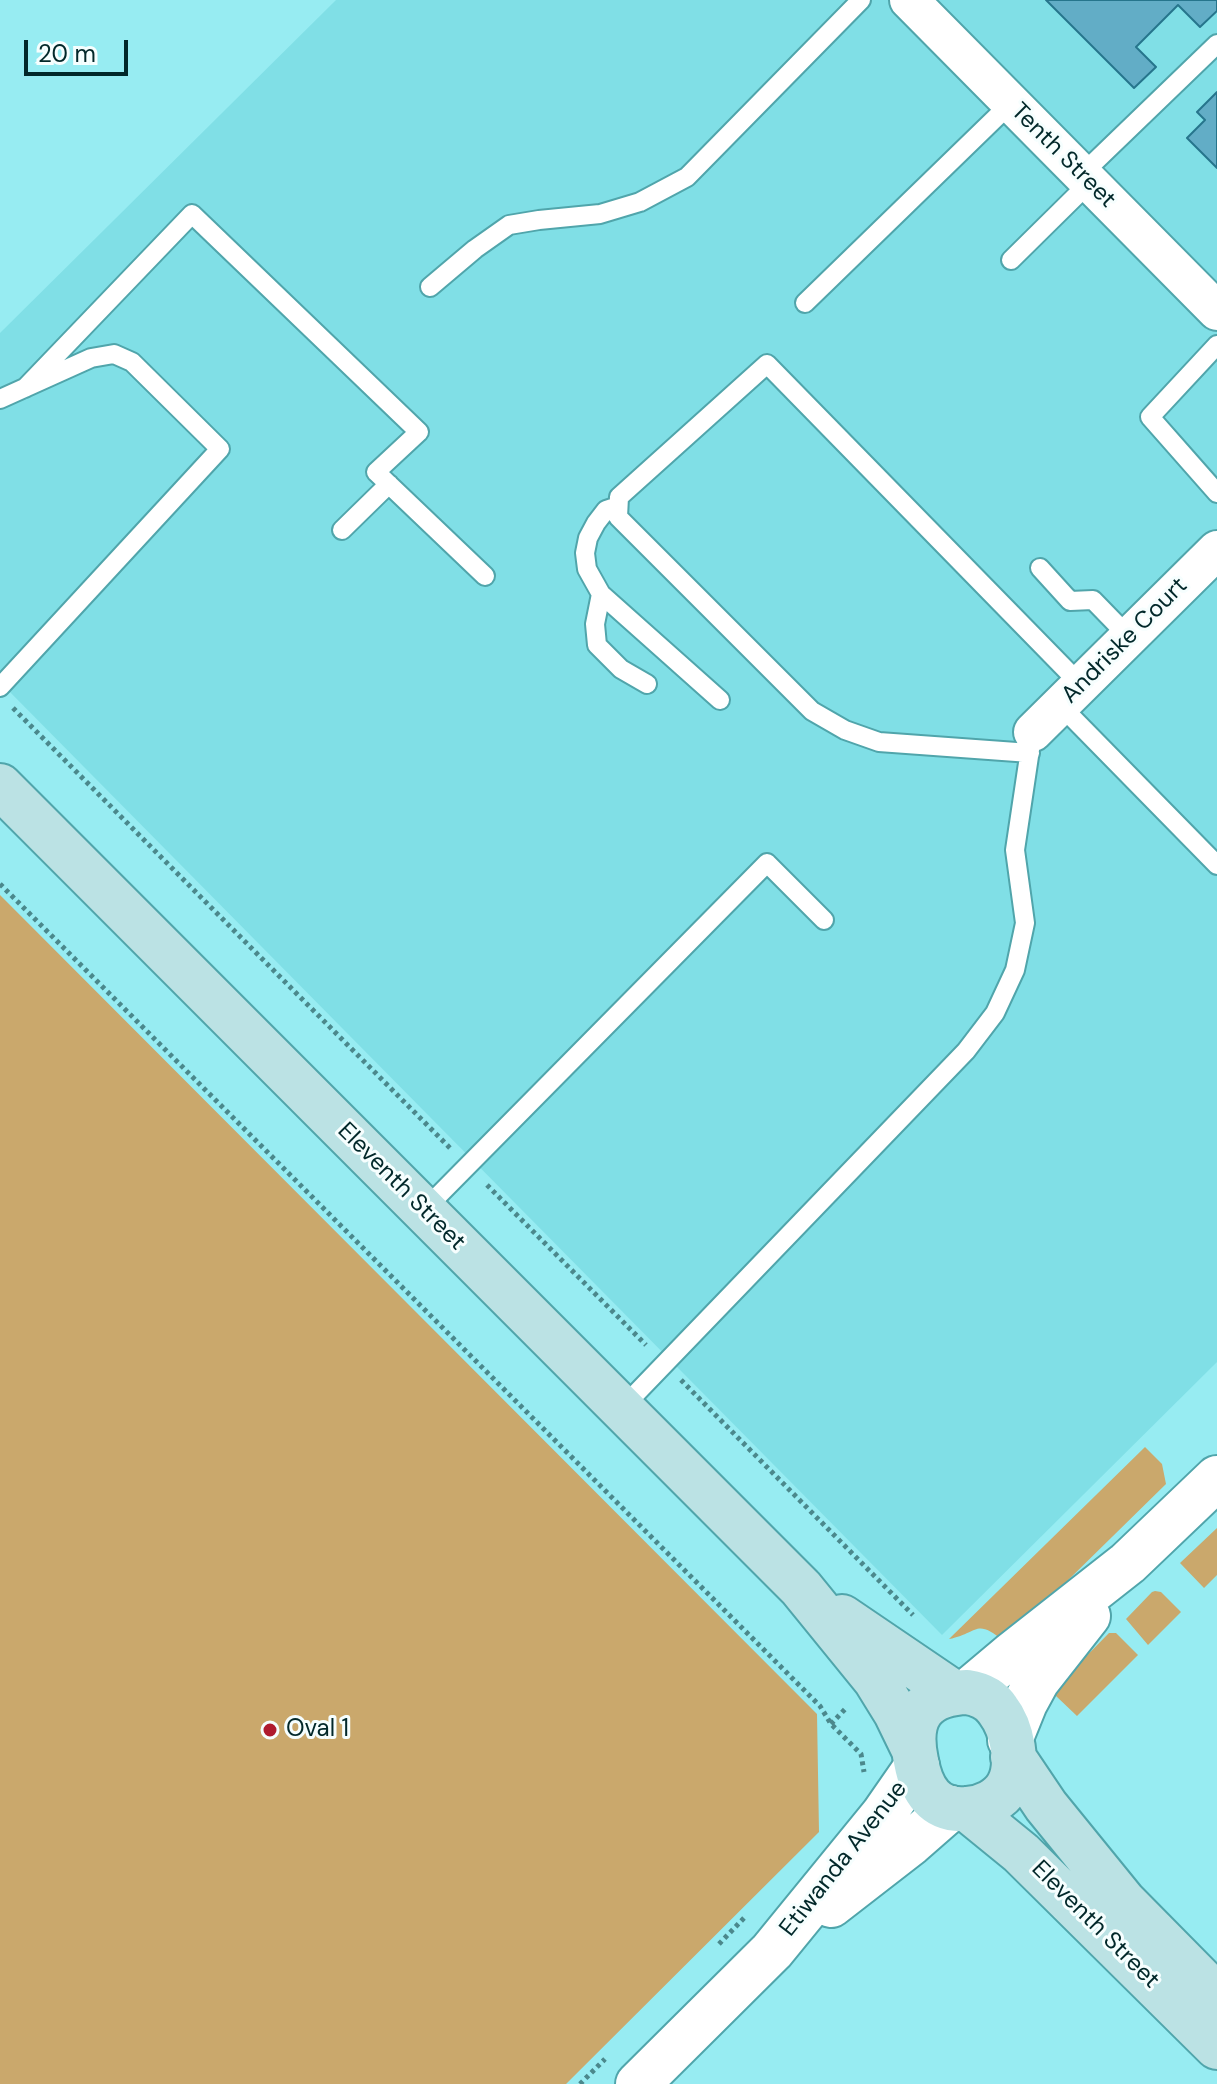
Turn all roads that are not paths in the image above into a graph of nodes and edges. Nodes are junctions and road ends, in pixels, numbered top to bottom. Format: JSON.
{"nodes":[{"id":1,"x":861,"y":0,"type":"edge"},
{"id":2,"x":909,"y":0,"type":"edge"},
{"id":3,"x":1217,"y":44,"type":"edge"},
{"id":4,"x":1011,"y":103,"type":"junction"},
{"id":5,"x":1085,"y":179,"type":"junction"},
{"id":6,"x":1011,"y":260,"type":"dead end"},
{"id":7,"x":430,"y":287,"type":"dead end"},
{"id":8,"x":805,"y":303,"type":"dead end"},
{"id":9,"x":1217,"y":311,"type":"edge"},
{"id":10,"x":1217,"y":345,"type":"edge"},
{"id":11,"x":25,"y":388,"type":"junction"},
{"id":12,"x":0,"y":399,"type":"edge"},
{"id":13,"x":389,"y":484,"type":"junction"},
{"id":14,"x":1217,"y":493,"type":"edge"},
{"id":15,"x":618,"y":506,"type":"junction"},
{"id":16,"x":342,"y":530,"type":"dead end"},
{"id":17,"x":1217,"y":550,"type":"edge"},
{"id":18,"x":1040,"y":568,"type":"dead end"},
{"id":19,"x":485,"y":576,"type":"dead end"},
{"id":20,"x":601,"y":594,"type":"junction"},
{"id":21,"x":1129,"y":637,"type":"junction"},
{"id":22,"x":647,"y":684,"type":"dead end"},
{"id":23,"x":0,"y":687,"type":"edge"},
{"id":24,"x":1070,"y":695,"type":"junction"},
{"id":25,"x":720,"y":700,"type":"dead end"},
{"id":26,"x":1031,"y":742,"type":"junction"},
{"id":27,"x":0,"y":786,"type":"edge"},
{"id":28,"x":1217,"y":865,"type":"edge"},
{"id":29,"x":824,"y":920,"type":"dead end"},
{"id":30,"x":424,"y":1210,"type":"junction"},
{"id":31,"x":622,"y":1408,"type":"junction"},
{"id":32,"x":1217,"y":1478,"type":"edge"},
{"id":33,"x":1128,"y":1563,"type":"junction"},
{"id":34,"x":888,"y":1668,"type":"junction"},
{"id":35,"x":961,"y":1693,"type":"junction"},
{"id":36,"x":1012,"y":1748,"type":"junction"},
{"id":37,"x":915,"y":1758,"type":"junction"},
{"id":38,"x":959,"y":1809,"type":"junction"},
{"id":39,"x":772,"y":1951,"type":"junction"},
{"id":40,"x":1217,"y":1996,"type":"edge"},
{"id":41,"x":1217,"y":2047,"type":"edge"},
{"id":42,"x":626,"y":2067,"type":"edge"}],
"edges":[{"from":1,"to":7,"type":"lane"},
{"from":2,"to":4,"type":"street","name":"Tenth Street"},
{"from":3,"to":5,"type":"lane"},
{"from":4,"to":5,"type":"street","name":"Tenth Street"},
{"from":4,"to":8,"type":"lane"},
{"from":5,"to":6,"type":"lane"},
{"from":5,"to":9,"type":"street","name":"Tenth Street"},
{"from":10,"to":14,"type":"lane"},
{"from":11,"to":12,"type":"lane"},
{"from":11,"to":13,"type":"lane"},
{"from":11,"to":23,"type":"lane"},
{"from":13,"to":16,"type":"lane"},
{"from":13,"to":19,"type":"lane"},
{"from":15,"to":20,"type":"lane"},
{"from":15,"to":24,"type":"lane"},
{"from":15,"to":26,"type":"lane"},
{"from":17,"to":21,"type":"street","name":"Andriske Court"},
{"from":18,"to":21,"type":"lane"},
{"from":20,"to":22,"type":"lane"},
{"from":20,"to":25,"type":"lane"},
{"from":21,"to":24,"type":"street","name":"Andriske Court"},
{"from":24,"to":26,"type":"street","name":"Andriske Court"},
{"from":24,"to":28,"type":"lane"},
{"from":26,"to":31,"type":"lane"},
{"from":27,"to":30,"type":"main road","name":"Eleventh Street"},
{"from":29,"to":30,"type":"lane"},
{"from":30,"to":31,"type":"main road","name":"Eleventh Street"},
{"from":31,"to":34,"type":"main road","name":"Eleventh Street"},
{"from":32,"to":33,"type":"street"},
{"from":33,"to":35,"type":"street"},
{"from":33,"to":36,"type":"street"},
{"from":34,"to":35,"type":"main road","name":"Eleventh Street"},
{"from":34,"to":37,"type":"main road","name":"Eleventh Street"},
{"from":35,"to":36,"type":"main road"},
{"from":35,"to":37,"type":"main road"},
{"from":36,"to":38,"type":"main road"},
{"from":36,"to":40,"type":"main road","name":"Eleventh Street"},
{"from":37,"to":38,"type":"main road"},
{"from":37,"to":39,"type":"street","name":"Etiwanda Avenue"},
{"from":38,"to":39,"type":"street","name":"Etiwanda Avenue"},
{"from":38,"to":41,"type":"main road","name":"Eleventh Street"},
{"from":39,"to":42,"type":"street","name":"Etiwanda Avenue"}]}
